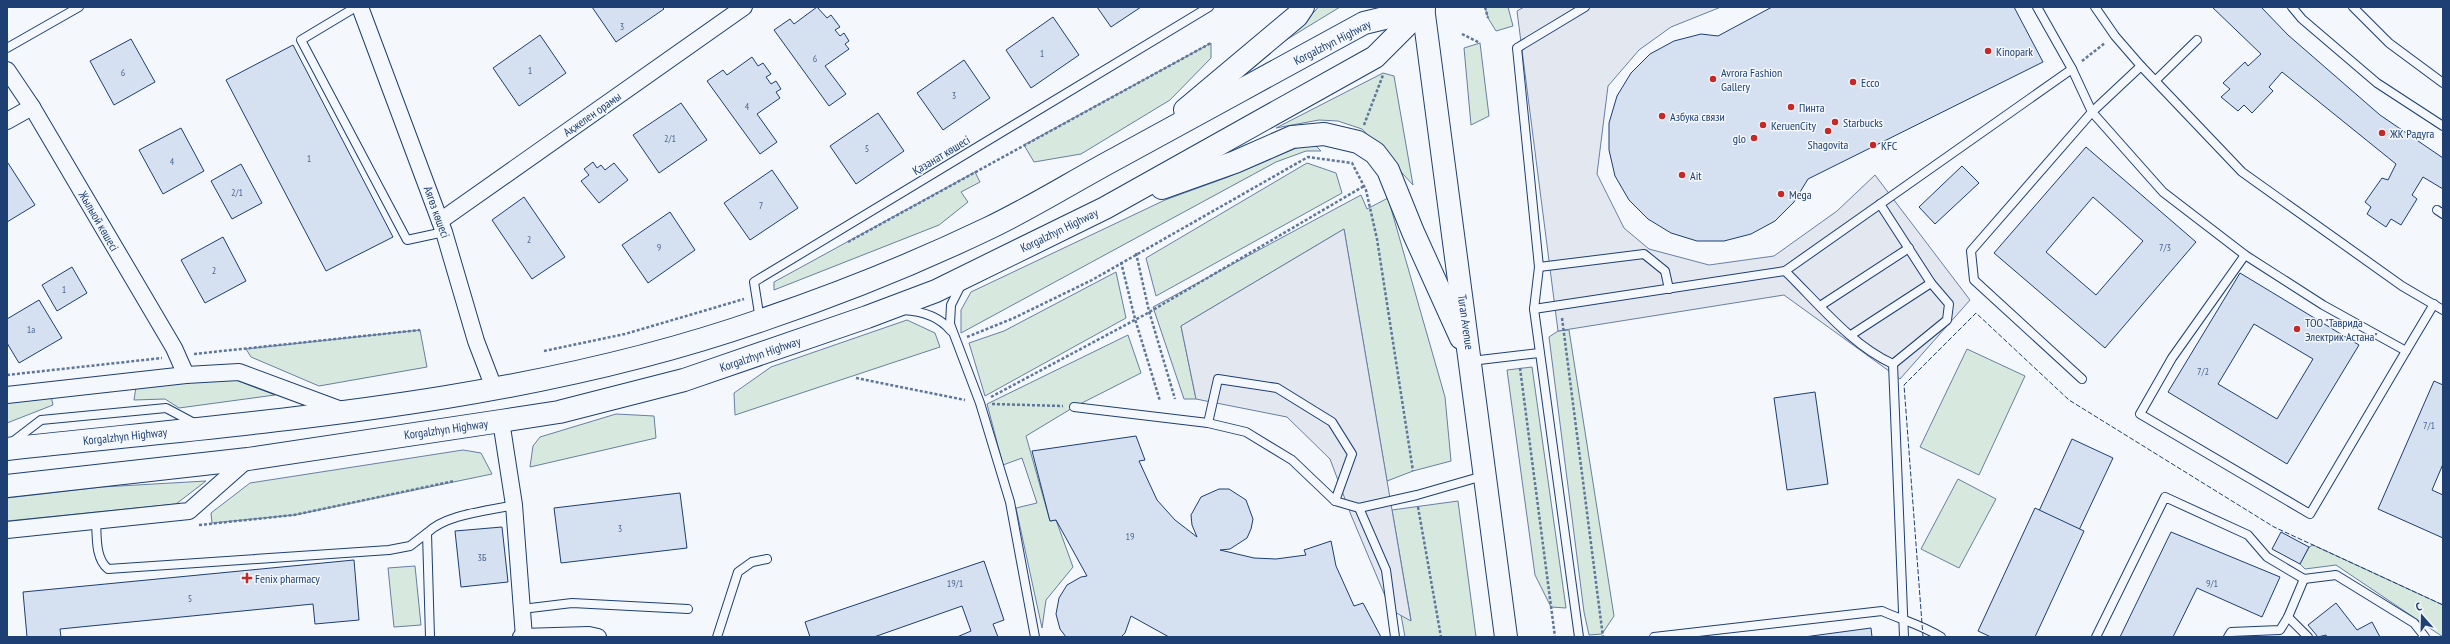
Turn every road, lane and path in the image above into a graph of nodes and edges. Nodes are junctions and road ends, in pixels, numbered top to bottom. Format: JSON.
{"nodes":[{"id":1,"x":79,"y":7,"type":"edge"},
{"id":2,"x":356,"y":7,"type":"edge"},
{"id":3,"x":360,"y":7,"type":"edge"},
{"id":4,"x":744,"y":7,"type":"edge"},
{"id":5,"x":1303,"y":7,"type":"edge"},
{"id":6,"x":1485,"y":7,"type":"edge"},
{"id":7,"x":1585,"y":7,"type":"edge"},
{"id":8,"x":2037,"y":7,"type":"edge"},
{"id":9,"x":2096,"y":7,"type":"edge"},
{"id":10,"x":2292,"y":7,"type":"edge"},
{"id":11,"x":2353,"y":7,"type":"edge"},
{"id":12,"x":1204,"y":8,"type":"edge"},
{"id":13,"x":1423,"y":8,"type":"edge"},
{"id":14,"x":1488,"y":18,"type":"dead end"},
{"id":15,"x":1462,"y":34,"type":"dead end"},
{"id":16,"x":2115,"y":36,"type":"junction"},
{"id":17,"x":2197,"y":40,"type":"dead end"},
{"id":18,"x":1480,"y":43,"type":"dead end"},
{"id":19,"x":7,"y":48,"type":"edge"},
{"id":20,"x":2141,"y":66,"type":"junction"},
{"id":21,"x":2072,"y":69,"type":"junction"},
{"id":22,"x":7,"y":70,"type":"edge"},
{"id":23,"x":1384,"y":73,"type":"dead end"},
{"id":24,"x":2156,"y":80,"type":"junction"},
{"id":25,"x":2443,"y":83,"type":"edge"},
{"id":26,"x":32,"y":107,"type":"junction"},
{"id":27,"x":2092,"y":112,"type":"junction"},
{"id":28,"x":7,"y":121,"type":"edge"},
{"id":29,"x":2443,"y":126,"type":"edge"},
{"id":30,"x":1362,"y":129,"type":"dead end"},
{"id":31,"x":1149,"y":141,"type":"junction"},
{"id":32,"x":1364,"y":186,"type":"junction"},
{"id":33,"x":1880,"y":204,"type":"junction"},
{"id":34,"x":1105,"y":208,"type":"junction"},
{"id":35,"x":442,"y":226,"type":"junction"},
{"id":36,"x":1909,"y":248,"type":"junction"},
{"id":37,"x":1136,"y":254,"type":"junction"},
{"id":38,"x":2245,"y":255,"type":"junction"},
{"id":39,"x":1121,"y":262,"type":"junction"},
{"id":40,"x":1539,"y":267,"type":"junction"},
{"id":41,"x":1784,"y":271,"type":"junction"},
{"id":42,"x":968,"y":275,"type":"junction"},
{"id":43,"x":1931,"y":283,"type":"junction"},
{"id":44,"x":1669,"y":289,"type":"junction"},
{"id":45,"x":2434,"y":304,"type":"junction"},
{"id":46,"x":1560,"y":305,"type":"junction"},
{"id":47,"x":1820,"y":306,"type":"junction"},
{"id":48,"x":889,"y":309,"type":"junction"},
{"id":49,"x":1534,"y":309,"type":"junction"},
{"id":50,"x":2443,"y":310,"type":"edge"},
{"id":51,"x":1149,"y":311,"type":"junction"},
{"id":52,"x":1135,"y":320,"type":"junction"},
{"id":53,"x":760,"y":321,"type":"junction"},
{"id":54,"x":420,"y":330,"type":"dead end"},
{"id":55,"x":1851,"y":335,"type":"junction"},
{"id":56,"x":956,"y":339,"type":"junction"},
{"id":57,"x":2406,"y":351,"type":"junction"},
{"id":58,"x":1539,"y":353,"type":"junction"},
{"id":59,"x":177,"y":356,"type":"junction"},
{"id":60,"x":1471,"y":361,"type":"junction"},
{"id":61,"x":1893,"y":364,"type":"junction"},
{"id":62,"x":1520,"y":368,"type":"dead end"},
{"id":63,"x":7,"y":375,"type":"edge"},
{"id":64,"x":186,"y":375,"type":"junction"},
{"id":65,"x":2082,"y":379,"type":"dead end"},
{"id":66,"x":494,"y":388,"type":"junction"},
{"id":67,"x":7,"y":395,"type":"edge"},
{"id":68,"x":1175,"y":399,"type":"dead end"},
{"id":69,"x":1160,"y":401,"type":"dead end"},
{"id":70,"x":980,"y":403,"type":"junction"},
{"id":71,"x":1074,"y":407,"type":"dead end"},
{"id":72,"x":345,"y":412,"type":"junction"},
{"id":73,"x":501,"y":422,"type":"junction"},
{"id":74,"x":1208,"y":423,"type":"junction"},
{"id":75,"x":202,"y":427,"type":"junction"},
{"id":76,"x":7,"y":446,"type":"edge"},
{"id":77,"x":7,"y":449,"type":"edge"},
{"id":78,"x":248,"y":459,"type":"junction"},
{"id":79,"x":1413,"y":471,"type":"dead end"},
{"id":80,"x":1486,"y":475,"type":"junction"},
{"id":81,"x":454,"y":481,"type":"dead end"},
{"id":82,"x":7,"y":486,"type":"edge"},
{"id":83,"x":1335,"y":501,"type":"junction"},
{"id":84,"x":514,"y":505,"type":"junction"},
{"id":85,"x":1418,"y":506,"type":"dead end"},
{"id":86,"x":1359,"y":508,"type":"junction"},
{"id":87,"x":96,"y":520,"type":"junction"},
{"id":88,"x":196,"y":525,"type":"dead end"},
{"id":89,"x":7,"y":530,"type":"edge"},
{"id":90,"x":427,"y":533,"type":"junction"},
{"id":91,"x":767,"y":559,"type":"dead end"},
{"id":92,"x":2304,"y":579,"type":"junction"},
{"id":93,"x":522,"y":609,"type":"junction"},
{"id":94,"x":688,"y":609,"type":"dead end"},
{"id":95,"x":2288,"y":617,"type":"junction"},
{"id":96,"x":1903,"y":621,"type":"junction"},
{"id":97,"x":1723,"y":628,"type":"junction"},
{"id":98,"x":430,"y":637,"type":"edge"},
{"id":99,"x":521,"y":637,"type":"edge"},
{"id":100,"x":524,"y":637,"type":"edge"},
{"id":101,"x":598,"y":637,"type":"edge"},
{"id":102,"x":717,"y":637,"type":"edge"},
{"id":103,"x":1035,"y":637,"type":"edge"},
{"id":104,"x":1395,"y":637,"type":"edge"},
{"id":105,"x":1441,"y":637,"type":"edge"},
{"id":106,"x":1506,"y":637,"type":"edge"},
{"id":107,"x":1555,"y":637,"type":"edge"},
{"id":108,"x":1579,"y":637,"type":"edge"},
{"id":109,"x":1603,"y":637,"type":"edge"},
{"id":110,"x":1654,"y":637,"type":"edge"},
{"id":111,"x":1724,"y":637,"type":"edge"},
{"id":112,"x":1904,"y":637,"type":"edge"},
{"id":113,"x":1941,"y":637,"type":"edge"},
{"id":114,"x":2096,"y":637,"type":"edge"},
{"id":115,"x":2228,"y":637,"type":"edge"},
{"id":116,"x":2308,"y":637,"type":"edge"},
{"id":117,"x":2425,"y":637,"type":"edge"}],
"edges":[{"from":1,"to":19,"type":"lane"},
{"from":2,"to":35,"type":"lane"},
{"from":3,"to":35,"type":"street","name":"Аягөз көшесі"},
{"from":4,"to":35,"type":"street","name":"Ақжелен орамы"},
{"from":5,"to":31,"type":"main road"},
{"from":6,"to":14,"type":"path"},
{"from":7,"to":40,"type":"lane"},
{"from":8,"to":21,"type":"lane"},
{"from":9,"to":16,"type":"lane"},
{"from":10,"to":29,"type":"lane"},
{"from":11,"to":25,"type":"lane"},
{"from":12,"to":53,"type":"lane","name":"Қазанат көшесі"},
{"from":13,"to":31,"type":"main road","name":"Korgalzhyn Highway"},
{"from":13,"to":34,"type":"main road","name":"Korgalzhyn Highway"},
{"from":13,"to":60,"type":"main road","name":"Turan Avenue"},
{"from":15,"to":18,"type":"path"},
{"from":16,"to":20,"type":"lane"},
{"from":16,"to":21,"type":"path"},
{"from":17,"to":24,"type":"lane"},
{"from":20,"to":24,"type":"lane"},
{"from":20,"to":27,"type":"lane"},
{"from":21,"to":27,"type":"lane"},
{"from":21,"to":33,"type":"lane"},
{"from":22,"to":26,"type":"street","name":"Жылыой көшесі"},
{"from":23,"to":30,"type":"path"},
{"from":24,"to":45,"type":"lane"},
{"from":26,"to":28,"type":"street"},
{"from":26,"to":59,"type":"street","name":"Жылыой көшесі"},
{"from":27,"to":38,"type":"lane"},
{"from":27,"to":65,"type":"lane"},
{"from":31,"to":53,"type":"main road","name":"Korgalzhyn Highway"},
{"from":32,"to":37,"type":"path"},
{"from":32,"to":51,"type":"path"},
{"from":32,"to":79,"type":"path"},
{"from":33,"to":36,"type":"lane"},
{"from":33,"to":41,"type":"lane"},
{"from":34,"to":42,"type":"main road","name":"Korgalzhyn Highway"},
{"from":34,"to":60,"type":"main road"},
{"from":35,"to":66,"type":"street","name":"Аягөз көшесі"},
{"from":36,"to":43,"type":"lane"},
{"from":36,"to":47,"type":"lane"},
{"from":37,"to":39,"type":"path"},
{"from":37,"to":51,"type":"path"},
{"from":38,"to":57,"type":"lane"},
{"from":38,"to":57,"type":"lane"},
{"from":39,"to":52,"type":"path"},
{"from":39,"to":56,"type":"path"},
{"from":40,"to":44,"type":"lane"},
{"from":40,"to":49,"type":"lane"},
{"from":41,"to":44,"type":"lane"},
{"from":41,"to":47,"type":"lane"},
{"from":42,"to":48,"type":"main road","name":"Korgalzhyn Highway"},
{"from":42,"to":56,"type":"lane"},
{"from":43,"to":55,"type":"lane"},
{"from":43,"to":61,"type":"lane"},
{"from":44,"to":46,"type":"lane"},
{"from":45,"to":50,"type":"lane"},
{"from":45,"to":57,"type":"lane"},
{"from":46,"to":49,"type":"lane"},
{"from":46,"to":109,"type":"path"},
{"from":47,"to":55,"type":"lane"},
{"from":48,"to":56,"type":"lane"},
{"from":48,"to":73,"type":"main road","name":"Korgalzhyn Highway"},
{"from":49,"to":58,"type":"lane"},
{"from":51,"to":52,"type":"path"},
{"from":51,"to":68,"type":"path"},
{"from":52,"to":69,"type":"path"},
{"from":52,"to":70,"type":"path"},
{"from":53,"to":66,"type":"main road","name":"Korgalzhyn Highway"},
{"from":54,"to":59,"type":"path"},
{"from":55,"to":61,"type":"lane"},
{"from":56,"to":70,"type":"lane"},
{"from":58,"to":60,"type":"lane"},
{"from":58,"to":108,"type":"lane"},
{"from":59,"to":63,"type":"path"},
{"from":59,"to":64,"type":"street","name":"Жылыой көшесі"},
{"from":60,"to":80,"type":"main road","name":"Turan Avenue"},
{"from":61,"to":96,"type":"lane"},
{"from":62,"to":107,"type":"path"},
{"from":64,"to":67,"type":"street"},
{"from":64,"to":72,"type":"street"},
{"from":66,"to":72,"type":"main road","name":"Korgalzhyn Highway"},
{"from":66,"to":73,"type":"main road","name":"Аягөз көшесі"},
{"from":70,"to":103,"type":"lane"},
{"from":71,"to":74,"type":"lane"},
{"from":72,"to":75,"type":"main road","name":"Korgalzhyn Highway"},
{"from":73,"to":78,"type":"main road","name":"Korgalzhyn Highway"},
{"from":73,"to":84,"type":"street"},
{"from":74,"to":83,"type":"lane"},
{"from":74,"to":83,"type":"lane"},
{"from":75,"to":76,"type":"lane"},
{"from":75,"to":77,"type":"main road","name":"Korgalzhyn Highway"},
{"from":78,"to":82,"type":"main road","name":"Korgalzhyn Highway"},
{"from":78,"to":87,"type":"street"},
{"from":80,"to":86,"type":"lane"},
{"from":80,"to":106,"type":"main road","name":"Turan Avenue"},
{"from":81,"to":88,"type":"path"},
{"from":83,"to":86,"type":"lane"},
{"from":84,"to":90,"type":"lane"},
{"from":84,"to":93,"type":"street"},
{"from":85,"to":105,"type":"path"},
{"from":86,"to":104,"type":"lane"},
{"from":87,"to":89,"type":"street"},
{"from":87,"to":90,"type":"lane"},
{"from":90,"to":98,"type":"lane"},
{"from":91,"to":102,"type":"lane"},
{"from":92,"to":95,"type":"lane"},
{"from":92,"to":114,"type":"lane"},
{"from":92,"to":117,"type":"lane"},
{"from":93,"to":94,"type":"lane"},
{"from":93,"to":100,"type":"street"},
{"from":95,"to":115,"type":"lane"},
{"from":95,"to":116,"type":"lane"},
{"from":96,"to":97,"type":"lane"},
{"from":96,"to":112,"type":"lane"},
{"from":96,"to":113,"type":"lane"},
{"from":97,"to":110,"type":"lane"},
{"from":97,"to":111,"type":"lane"},
{"from":99,"to":100,"type":"street"},
{"from":100,"to":101,"type":"street"}]}
